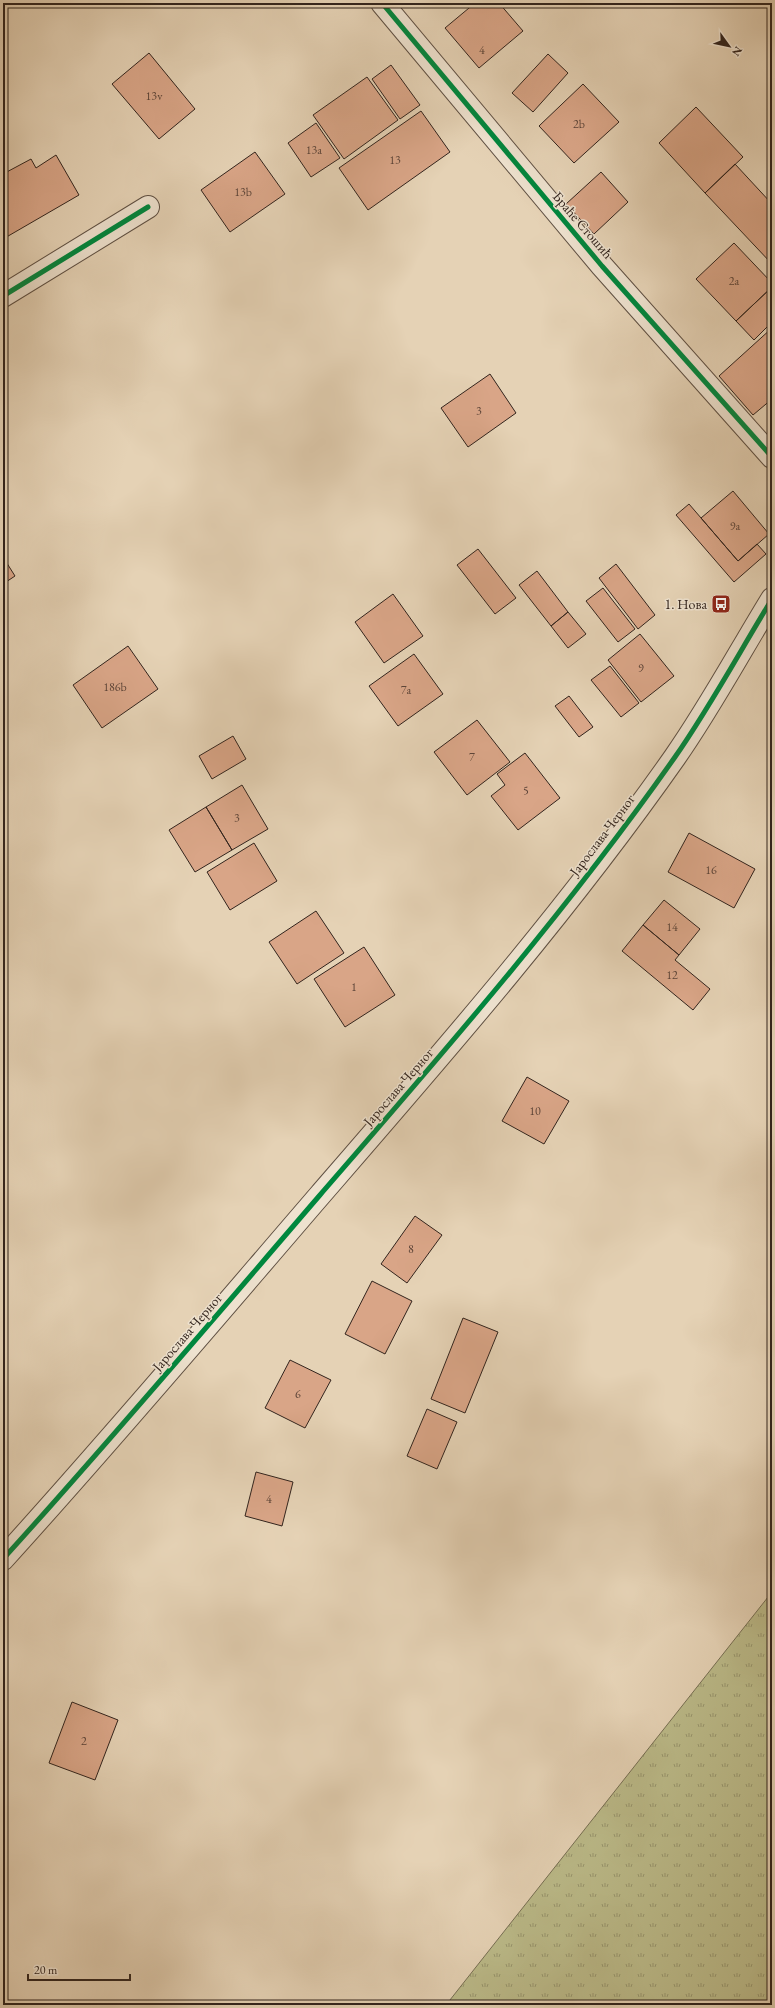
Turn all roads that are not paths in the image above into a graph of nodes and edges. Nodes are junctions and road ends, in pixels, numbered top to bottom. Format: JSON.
{"nodes":[{"id":1,"x":382,"y":3,"type":"edge"},
{"id":2,"x":148,"y":207,"type":"dead end"},
{"id":3,"x":3,"y":296,"type":"edge"},
{"id":4,"x":772,"y":457,"type":"edge"},
{"id":5,"x":772,"y":599,"type":"edge"},
{"id":6,"x":3,"y":1559,"type":"edge"}],
"edges":[{"from":1,"to":4,"type":"street","name":"Браће Стошић"},
{"from":2,"to":3,"type":"street"},
{"from":5,"to":6,"type":"street","name":"Јарослава Черног"}]}
